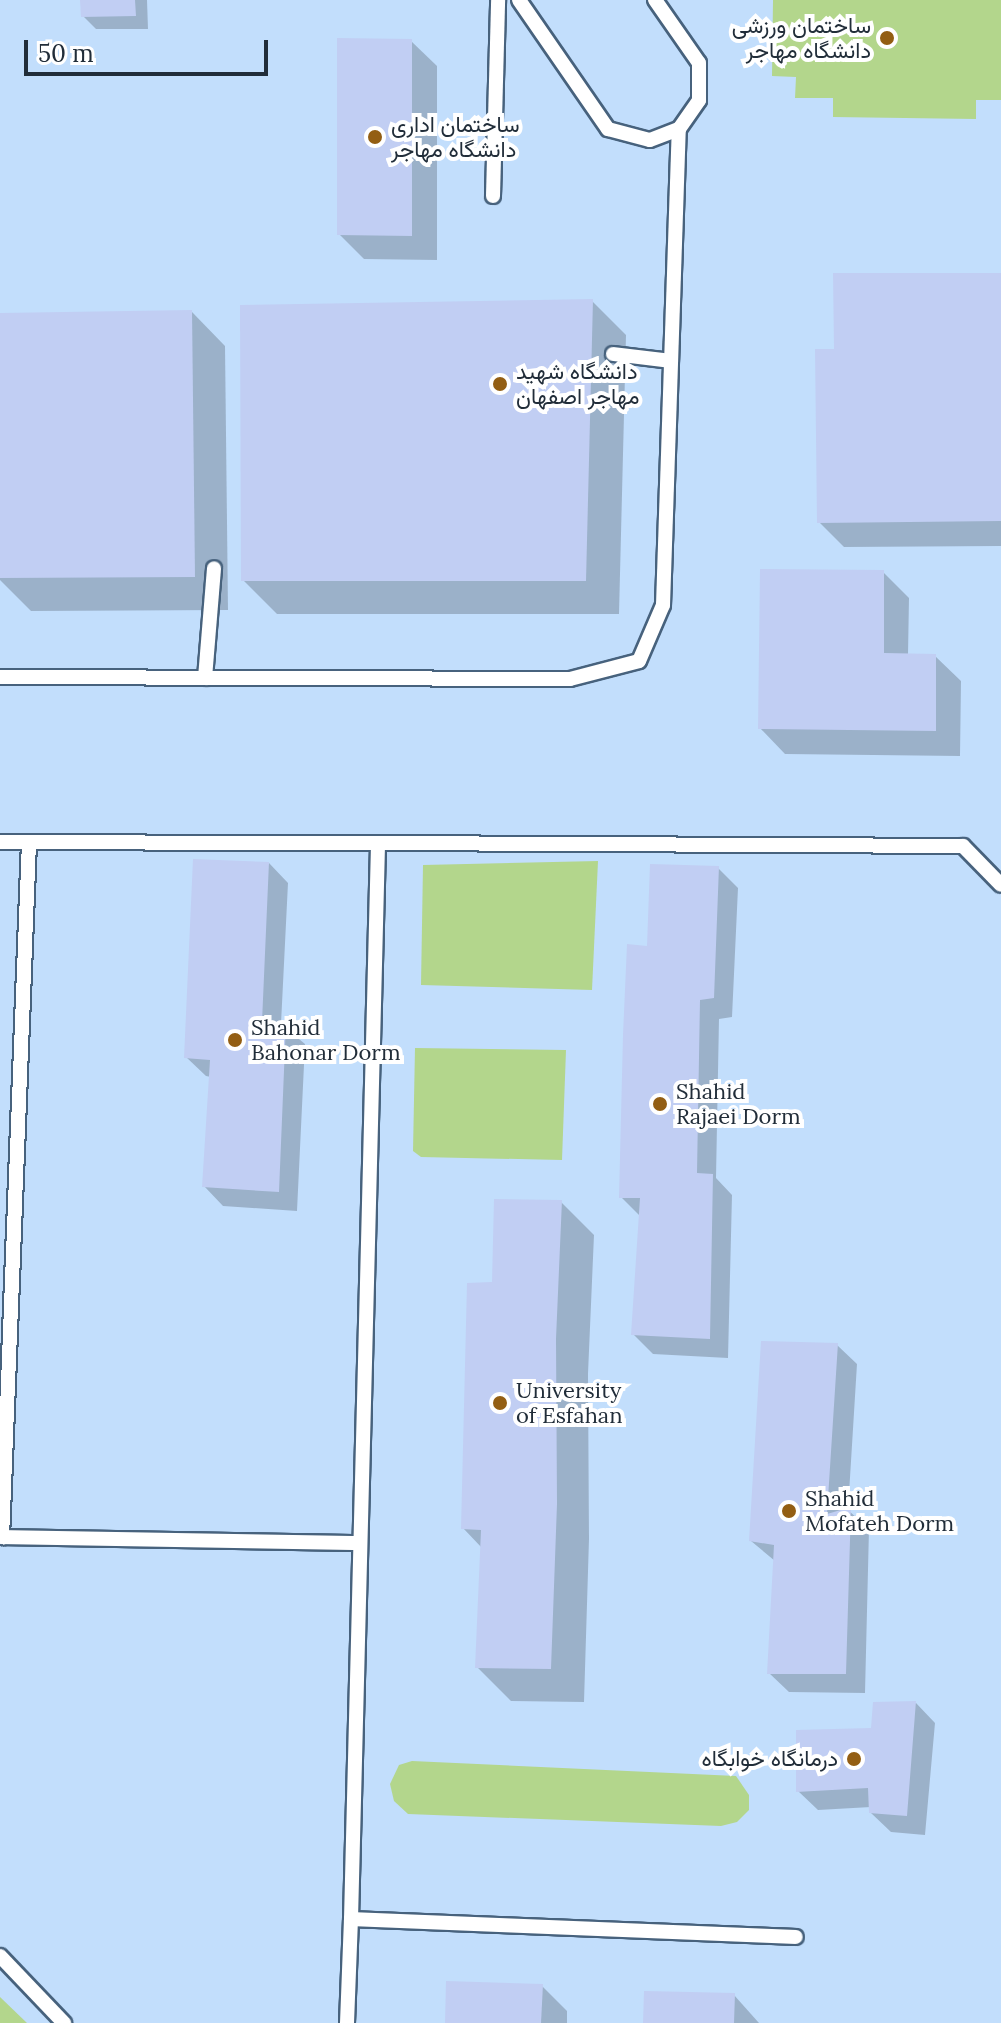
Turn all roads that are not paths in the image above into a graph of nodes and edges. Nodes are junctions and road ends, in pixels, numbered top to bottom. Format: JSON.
{"nodes":[{"id":1,"x":498,"y":0,"type":"edge"},
{"id":2,"x":519,"y":0,"type":"edge"},
{"id":3,"x":655,"y":0,"type":"edge"},
{"id":4,"x":679,"y":129,"type":"junction"},
{"id":5,"x":493,"y":196,"type":"dead end"},
{"id":6,"x":613,"y":354,"type":"dead end"},
{"id":7,"x":671,"y":361,"type":"junction"},
{"id":8,"x":214,"y":568,"type":"dead end"},
{"id":9,"x":0,"y":677,"type":"edge"},
{"id":10,"x":205,"y":678,"type":"junction"},
{"id":11,"x":0,"y":842,"type":"edge"},
{"id":12,"x":29,"y":842,"type":"junction"},
{"id":13,"x":378,"y":843,"type":"junction"},
{"id":14,"x":1001,"y":885,"type":"edge"},
{"id":15,"x":360,"y":1543,"type":"junction"},
{"id":16,"x":351,"y":1919,"type":"junction"},
{"id":17,"x":796,"y":1937,"type":"dead end"},
{"id":18,"x":0,"y":1956,"type":"edge"},
{"id":19,"x":64,"y":2023,"type":"edge"},
{"id":20,"x":347,"y":2023,"type":"edge"}],
"edges":[{"from":1,"to":5,"type":"lane"},
{"from":2,"to":4,"type":"lane"},
{"from":3,"to":4,"type":"lane"},
{"from":4,"to":7,"type":"lane"},
{"from":6,"to":7,"type":"lane"},
{"from":7,"to":10,"type":"lane"},
{"from":8,"to":10,"type":"lane"},
{"from":9,"to":10,"type":"lane"},
{"from":11,"to":12,"type":"lane"},
{"from":12,"to":13,"type":"lane"},
{"from":12,"to":15,"type":"lane"},
{"from":13,"to":14,"type":"lane"},
{"from":13,"to":15,"type":"lane"},
{"from":15,"to":16,"type":"lane"},
{"from":16,"to":17,"type":"lane"},
{"from":16,"to":20,"type":"lane"},
{"from":18,"to":19,"type":"lane"}]}
